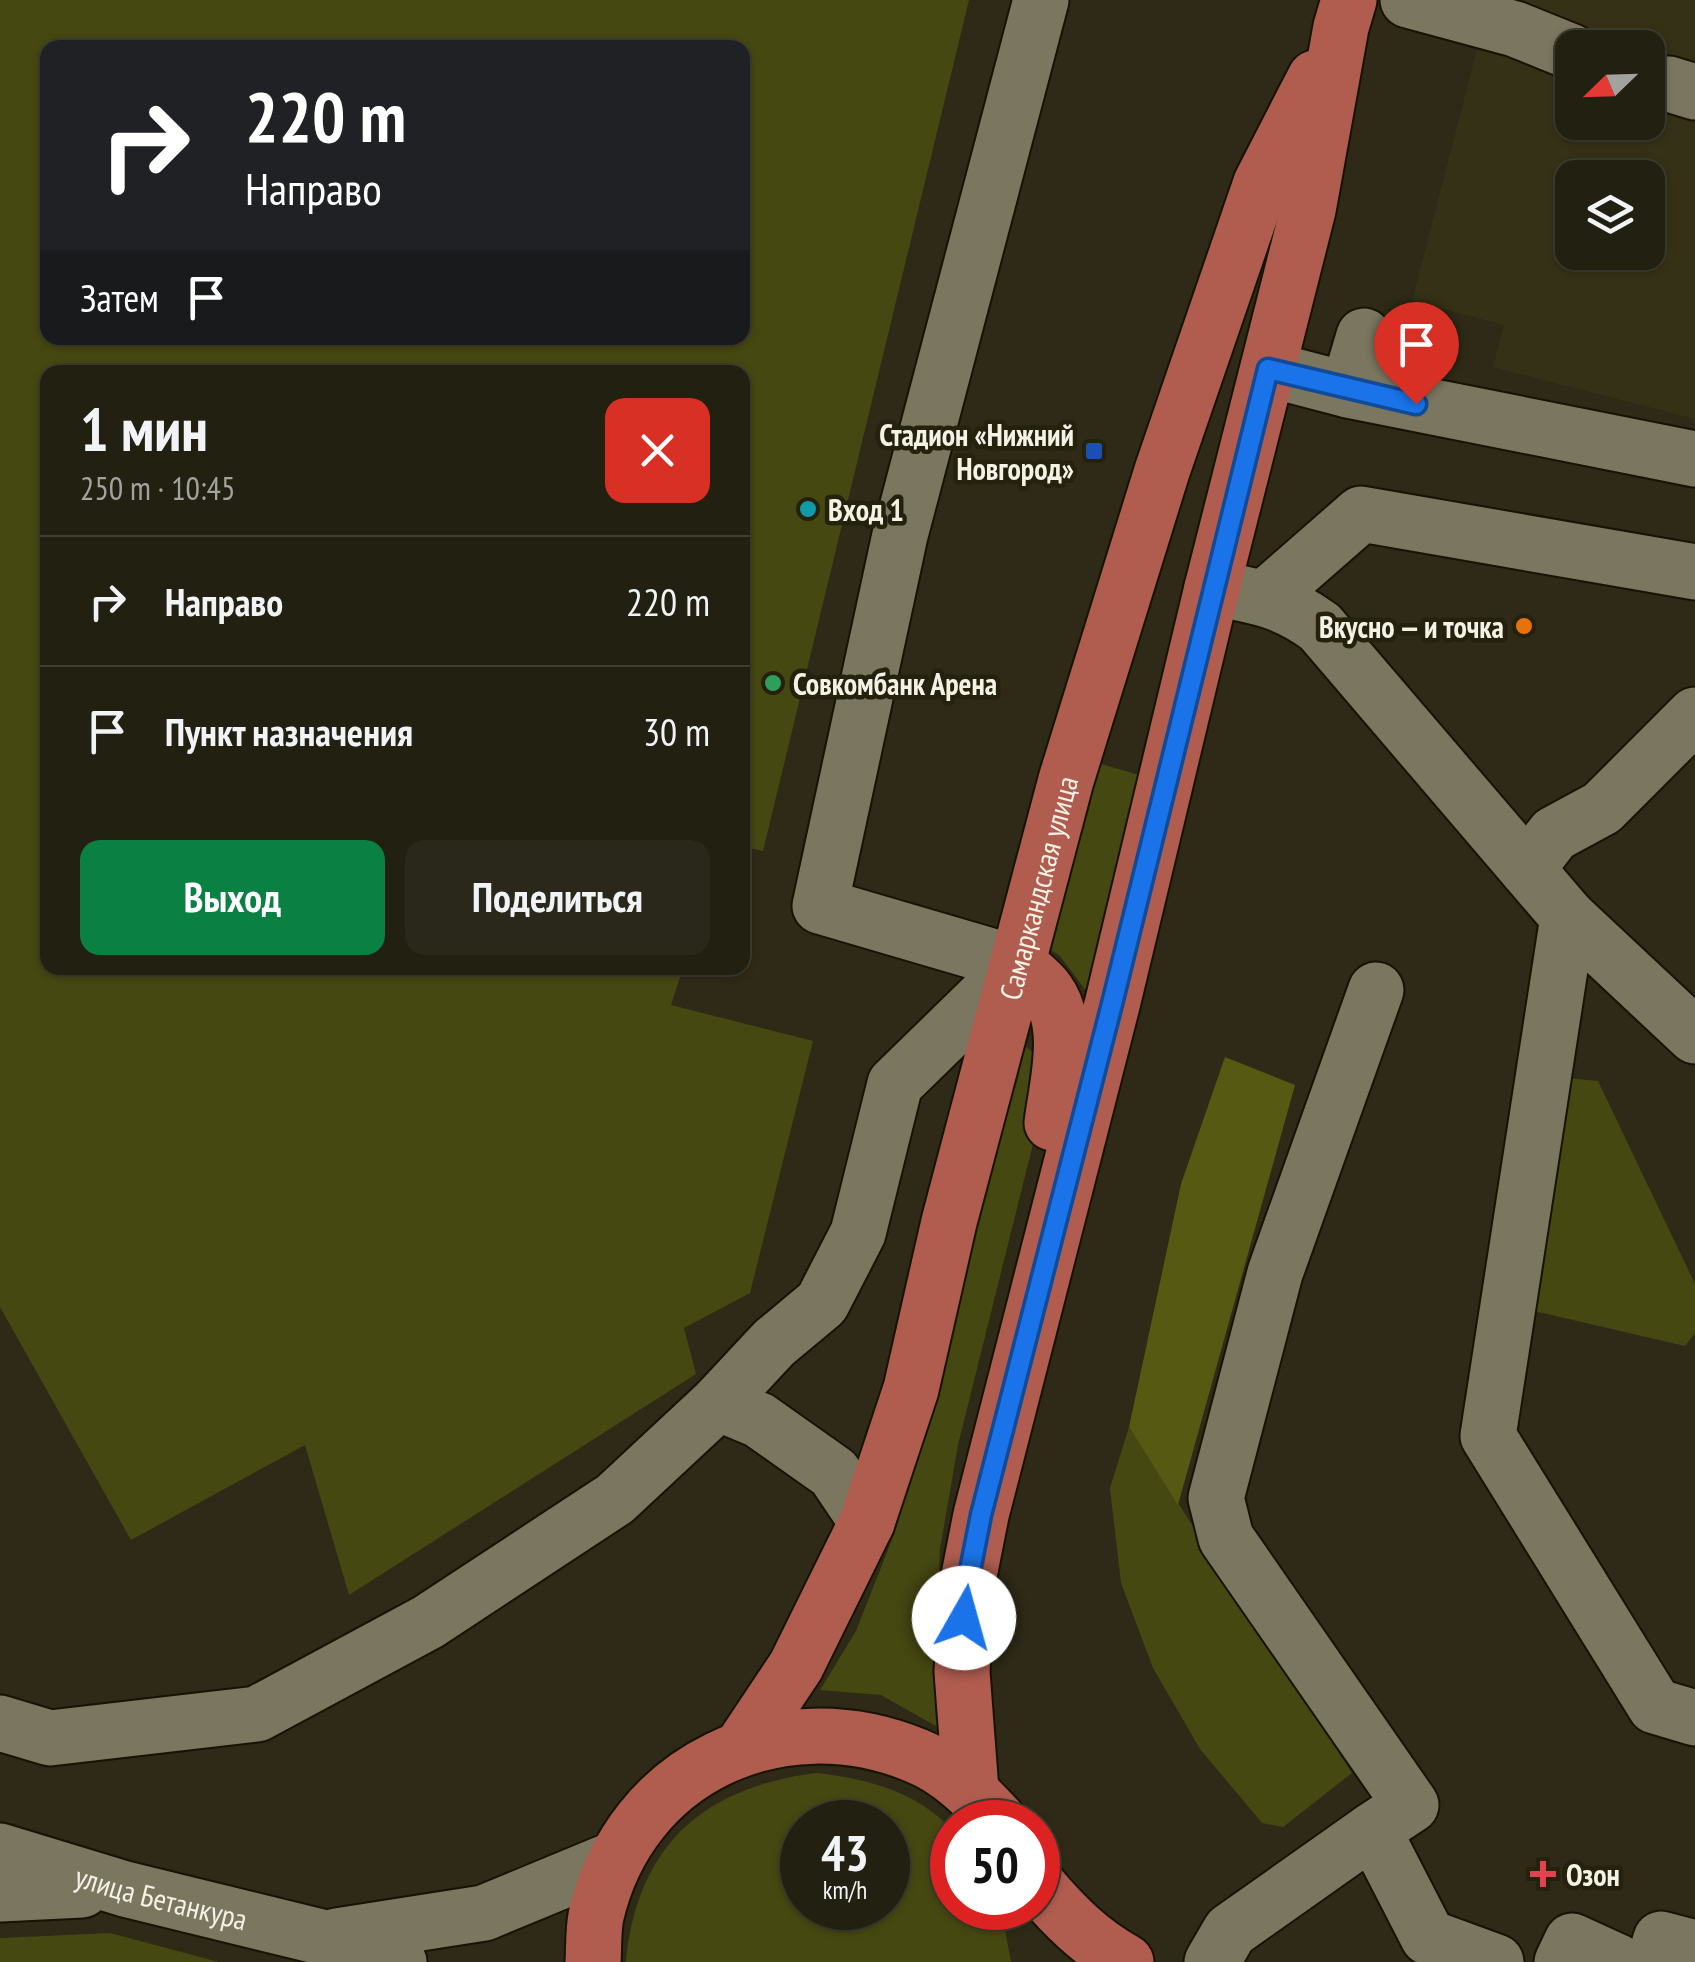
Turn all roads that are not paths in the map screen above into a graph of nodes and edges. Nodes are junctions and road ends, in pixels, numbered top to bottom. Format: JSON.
{"nodes":[{"id":1,"x":1041,"y":0,"type":"edge"},
{"id":2,"x":1408,"y":0,"type":"edge"},
{"id":3,"x":1345,"y":13,"type":"edge"},
{"id":4,"x":1555,"y":45,"type":"edge"},
{"id":5,"x":1364,"y":336,"type":"dead end"},
{"id":6,"x":1268,"y":369,"type":"junction"},
{"id":7,"x":1348,"y":390,"type":"junction"},
{"id":8,"x":1695,"y":460,"type":"edge"},
{"id":9,"x":1695,"y":572,"type":"edge"},
{"id":10,"x":1212,"y":588,"type":"junction"},
{"id":11,"x":1265,"y":598,"type":"junction"},
{"id":12,"x":1695,"y":715,"type":"edge"},
{"id":13,"x":1526,"y":869,"type":"junction"},
{"id":14,"x":1568,"y":917,"type":"junction"},
{"id":15,"x":1018,"y":964,"type":"junction"},
{"id":16,"x":1376,"y":990,"type":"dead end"},
{"id":17,"x":1695,"y":1036,"type":"edge"},
{"id":18,"x":1058,"y":1214,"type":"junction"},
{"id":19,"x":718,"y":1403,"type":"junction"},
{"id":20,"x":867,"y":1522,"type":"junction"},
{"id":21,"x":1695,"y":1718,"type":"edge"},
{"id":22,"x":0,"y":1724,"type":"edge"},
{"id":23,"x":742,"y":1747,"type":"junction"},
{"id":24,"x":976,"y":1800,"type":"edge"},
{"id":25,"x":984,"y":1800,"type":"edge"},
{"id":26,"x":1373,"y":1830,"type":"junction"},
{"id":27,"x":0,"y":1851,"type":"edge"},
{"id":28,"x":616,"y":1858,"type":"junction"},
{"id":29,"x":125,"y":1889,"type":"junction"},
{"id":30,"x":0,"y":1894,"type":"edge"},
{"id":31,"x":1060,"y":1912,"type":"edge"},
{"id":32,"x":1046,"y":1930,"type":"edge"},
{"id":33,"x":324,"y":1938,"type":"junction"},
{"id":34,"x":1695,"y":1948,"type":"edge"},
{"id":35,"x":399,"y":1962,"type":"edge"},
{"id":36,"x":592,"y":1962,"type":"edge"},
{"id":37,"x":1048,"y":1962,"type":"edge"},
{"id":38,"x":1126,"y":1962,"type":"edge"},
{"id":39,"x":1212,"y":1962,"type":"edge"},
{"id":40,"x":1496,"y":1962,"type":"edge"},
{"id":41,"x":1562,"y":1962,"type":"edge"},
{"id":42,"x":1618,"y":1962,"type":"edge"},
{"id":43,"x":1654,"y":1962,"type":"edge"}],
"edges":[{"from":1,"to":15,"type":"street"},
{"from":2,"to":4,"type":"street"},
{"from":3,"to":6,"type":"main road","name":"Самаркандская улица"},
{"from":3,"to":15,"type":"main road","name":"Самаркандская улица"},
{"from":5,"to":7,"type":"street"},
{"from":6,"to":7,"type":"street"},
{"from":6,"to":10,"type":"main road","name":"Самаркандская улица"},
{"from":7,"to":8,"type":"street"},
{"from":9,"to":11,"type":"street"},
{"from":10,"to":11,"type":"street"},
{"from":10,"to":18,"type":"main road","name":"Самаркандская улица"},
{"from":11,"to":13,"type":"street"},
{"from":12,"to":13,"type":"street"},
{"from":13,"to":14,"type":"street"},
{"from":14,"to":17,"type":"street"},
{"from":14,"to":21,"type":"street"},
{"from":15,"to":18,"type":"main road"},
{"from":15,"to":19,"type":"street"},
{"from":15,"to":20,"type":"main road","name":"Самаркандская улица"},
{"from":16,"to":26,"type":"street"},
{"from":18,"to":25,"type":"main road","name":"Самаркандская улица"},
{"from":19,"to":20,"type":"street"},
{"from":19,"to":22,"type":"street"},
{"from":20,"to":23,"type":"main road","name":"Самаркандская улица"},
{"from":23,"to":24,"type":"main road"},
{"from":23,"to":28,"type":"main road"},
{"from":26,"to":39,"type":"street"},
{"from":26,"to":40,"type":"street"},
{"from":27,"to":29,"type":"street","name":"улица Бетанкура"},
{"from":28,"to":33,"type":"street","name":"улица Бетанкура"},
{"from":28,"to":36,"type":"main road"},
{"from":29,"to":30,"type":"street"},
{"from":29,"to":33,"type":"street","name":"улица Бетанкура"},
{"from":31,"to":38,"type":"main road"},
{"from":32,"to":37,"type":"main road"},
{"from":33,"to":35,"type":"street","name":"улица Бетанкура"},
{"from":34,"to":43,"type":"street"},
{"from":41,"to":42,"type":"street"}]}
